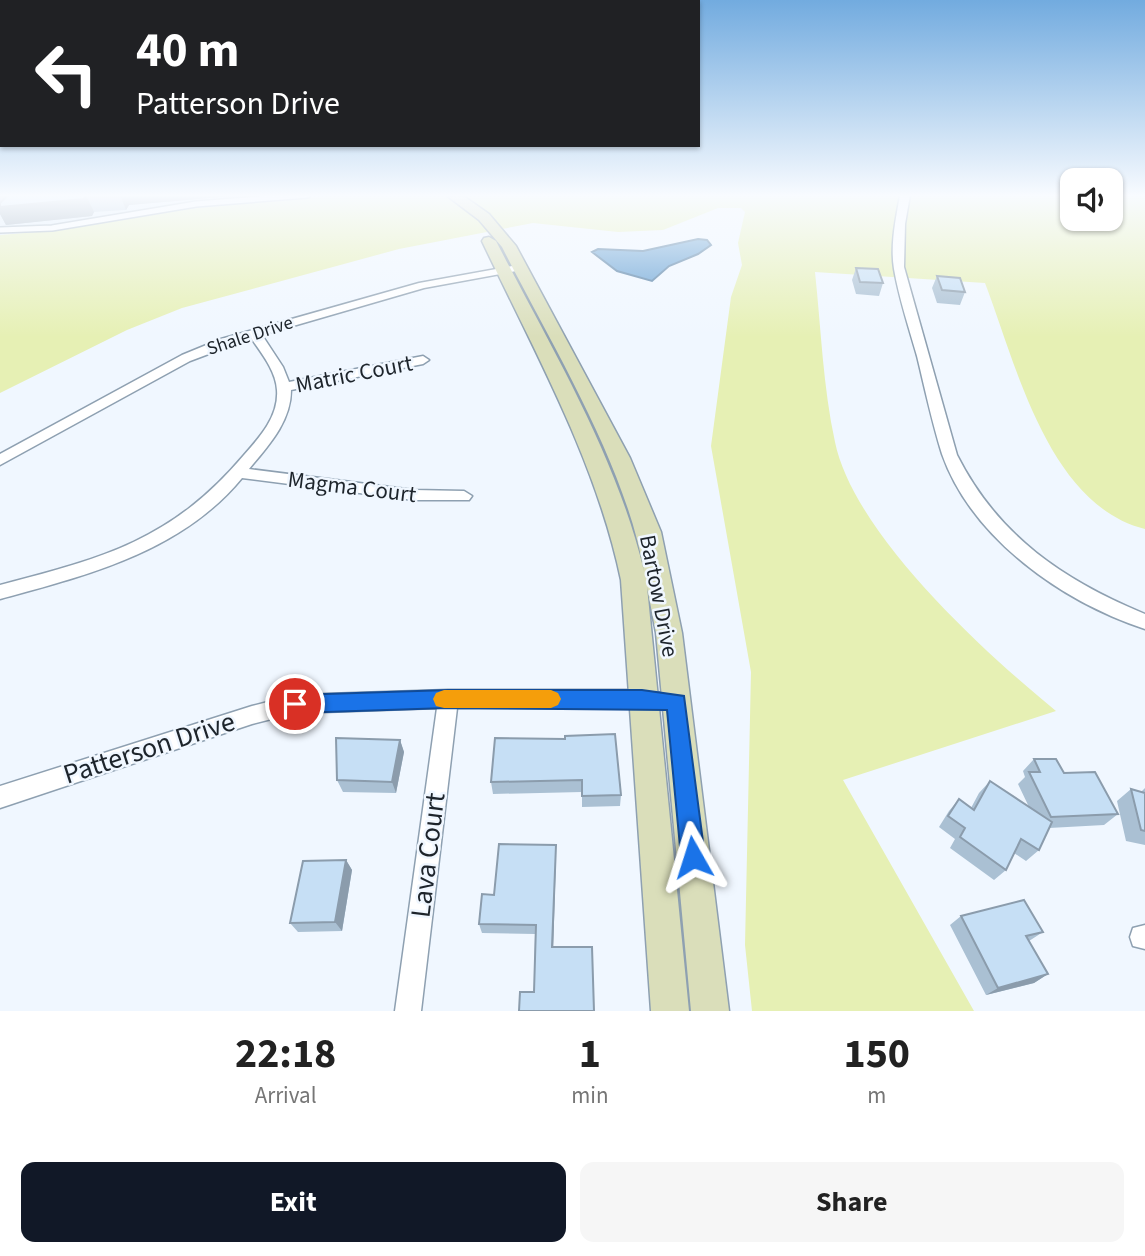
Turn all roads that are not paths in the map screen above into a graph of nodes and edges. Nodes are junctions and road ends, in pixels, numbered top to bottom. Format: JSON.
{"nodes":[{"id":1,"x":491,"y":242,"type":"edge"},
{"id":2,"x":503,"y":242,"type":"edge"},
{"id":3,"x":900,"y":242,"type":"edge"},
{"id":4,"x":512,"y":269,"type":"junction"},
{"id":5,"x":254,"y":333,"type":"junction"},
{"id":6,"x":423,"y":360,"type":"dead end"},
{"id":7,"x":284,"y":387,"type":"junction"},
{"id":8,"x":0,"y":460,"type":"edge"},
{"id":9,"x":240,"y":472,"type":"junction"},
{"id":10,"x":464,"y":496,"type":"dead end"},
{"id":11,"x":0,"y":592,"type":"edge"},
{"id":12,"x":1145,"y":622,"type":"edge"},
{"id":13,"x":448,"y":699,"type":"junction"},
{"id":14,"x":642,"y":699,"type":"junction"},
{"id":15,"x":677,"y":702,"type":"junction"},
{"id":16,"x":0,"y":797,"type":"edge"},
{"id":17,"x":408,"y":1011,"type":"edge"},
{"id":18,"x":670,"y":1011,"type":"edge"},
{"id":19,"x":710,"y":1011,"type":"edge"}],
"edges":[{"from":1,"to":4,"type":"street","name":"Bartow Drive"},
{"from":2,"to":4,"type":"street","name":"Bartow Drive"},
{"from":3,"to":12,"type":"street"},
{"from":4,"to":5,"type":"street","name":"Shale Drive"},
{"from":4,"to":14,"type":"street","name":"Bartow Drive"},
{"from":4,"to":15,"type":"street","name":"Bartow Drive"},
{"from":5,"to":7,"type":"street"},
{"from":5,"to":8,"type":"street","name":"Shale Drive"},
{"from":6,"to":7,"type":"street","name":"Matric Court"},
{"from":7,"to":9,"type":"street"},
{"from":9,"to":10,"type":"street","name":"Magma Court"},
{"from":9,"to":11,"type":"street"},
{"from":13,"to":14,"type":"street","name":"Patterson Drive"},
{"from":13,"to":16,"type":"street","name":"Patterson Drive"},
{"from":13,"to":17,"type":"street","name":"Lava Court"},
{"from":14,"to":15,"type":"street","name":"Patterson Drive"},
{"from":14,"to":18,"type":"street","name":"Bartow Drive"},
{"from":15,"to":19,"type":"street","name":"Bartow Drive"}]}
